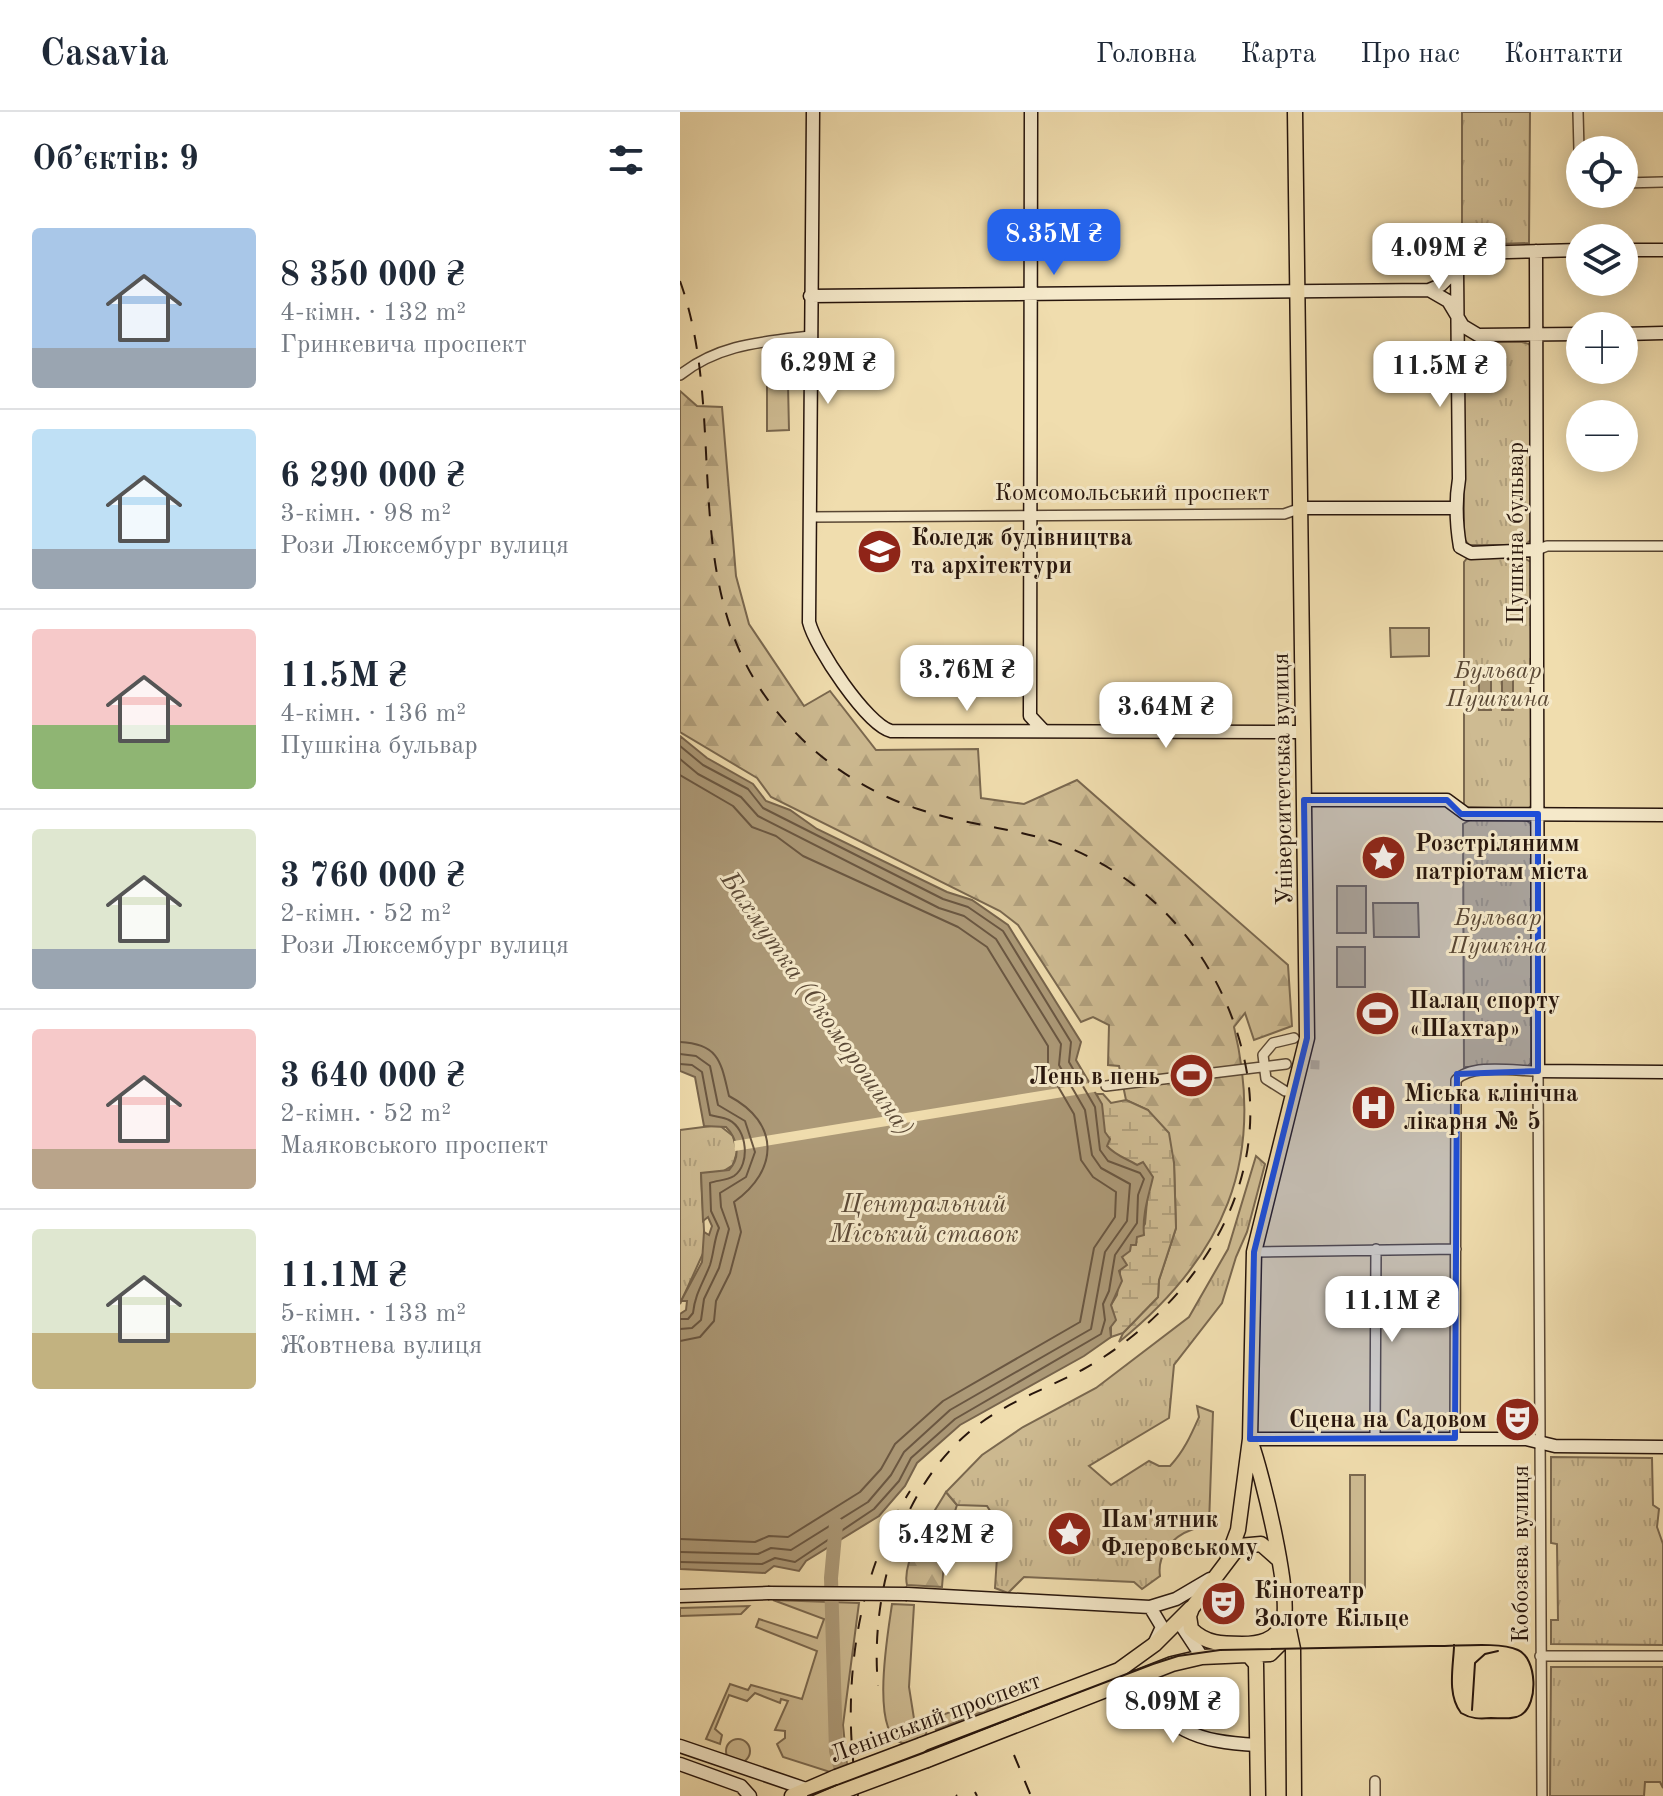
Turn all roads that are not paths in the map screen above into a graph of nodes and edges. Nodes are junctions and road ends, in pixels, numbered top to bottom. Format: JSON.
{"nodes":[{"id":1,"x":813,"y":112,"type":"edge"},
{"id":2,"x":1031,"y":112,"type":"edge"},
{"id":3,"x":1295,"y":112,"type":"edge"},
{"id":4,"x":1578,"y":112,"type":"edge"},
{"id":5,"x":1579,"y":136,"type":"edge"},
{"id":6,"x":1663,"y":182,"type":"edge"},
{"id":7,"x":1638,"y":183,"type":"edge"},
{"id":8,"x":1566,"y":250,"type":"edge"},
{"id":9,"x":1638,"y":250,"type":"edge"},
{"id":10,"x":1663,"y":250,"type":"edge"},
{"id":11,"x":1536,"y":251,"type":"junction"},
{"id":12,"x":1457,"y":268,"type":"junction"},
{"id":13,"x":1429,"y":290,"type":"junction"},
{"id":14,"x":1298,"y":292,"type":"junction"},
{"id":15,"x":1032,"y":295,"type":"junction"},
{"id":16,"x":810,"y":296,"type":"junction"},
{"id":17,"x":1457,"y":313,"type":"junction"},
{"id":18,"x":1663,"y":333,"type":"edge"},
{"id":19,"x":1566,"y":334,"type":"edge"},
{"id":20,"x":1638,"y":334,"type":"edge"},
{"id":21,"x":1537,"y":335,"type":"junction"},
{"id":22,"x":810,"y":336,"type":"junction"},
{"id":23,"x":680,"y":375,"type":"edge"},
{"id":24,"x":1301,"y":508,"type":"junction"},
{"id":25,"x":1454,"y":508,"type":"junction"},
{"id":26,"x":1031,"y":514,"type":"junction"},
{"id":27,"x":809,"y":517,"type":"junction"},
{"id":28,"x":1663,"y":546,"type":"edge"},
{"id":29,"x":1537,"y":550,"type":"junction"},
{"id":30,"x":1030,"y":716,"type":"junction"},
{"id":31,"x":1044,"y":731,"type":"junction"},
{"id":32,"x":1019,"y":732,"type":"junction"},
{"id":33,"x":1303,"y":732,"type":"junction"},
{"id":34,"x":1304,"y":800,"type":"junction"},
{"id":35,"x":1538,"y":814,"type":"junction"},
{"id":36,"x":1663,"y":815,"type":"edge"},
{"id":37,"x":1294,"y":1038,"type":"dead end"},
{"id":38,"x":1286,"y":1064,"type":"tunnel mouth"},
{"id":39,"x":1262,"y":1065,"type":"junction"},
{"id":40,"x":1538,"y":1071,"type":"junction"},
{"id":41,"x":1663,"y":1072,"type":"edge"},
{"id":42,"x":1106,"y":1086,"type":"dead end"},
{"id":43,"x":1285,"y":1091,"type":"dead end"},
{"id":44,"x":1376,"y":1249,"type":"junction"},
{"id":45,"x":1456,"y":1249,"type":"junction"},
{"id":46,"x":1254,"y":1252,"type":"junction"},
{"id":47,"x":1375,"y":1437,"type":"junction"},
{"id":48,"x":1455,"y":1438,"type":"junction"},
{"id":49,"x":1250,"y":1439,"type":"junction"},
{"id":50,"x":1540,"y":1442,"type":"junction"},
{"id":51,"x":1663,"y":1447,"type":"edge"},
{"id":52,"x":1278,"y":1559,"type":"junction"},
{"id":53,"x":1219,"y":1569,"type":"junction"},
{"id":54,"x":680,"y":1596,"type":"edge"},
{"id":55,"x":1285,"y":1606,"type":"junction"},
{"id":56,"x":1150,"y":1607,"type":"junction"},
{"id":57,"x":1192,"y":1608,"type":"junction"},
{"id":58,"x":1179,"y":1622,"type":"junction"},
{"id":59,"x":1197,"y":1634,"type":"junction"},
{"id":60,"x":1155,"y":1644,"type":"junction"},
{"id":61,"x":1540,"y":1656,"type":"junction"},
{"id":62,"x":1663,"y":1656,"type":"edge"},
{"id":63,"x":1202,"y":1657,"type":"junction"},
{"id":64,"x":1250,"y":1657,"type":"junction"},
{"id":65,"x":1132,"y":1679,"type":"junction"},
{"id":66,"x":1257,"y":1745,"type":"junction"},
{"id":67,"x":680,"y":1746,"type":"edge"},
{"id":68,"x":719,"y":1760,"type":"junction"},
{"id":69,"x":680,"y":1764,"type":"edge"},
{"id":70,"x":740,"y":1767,"type":"junction"},
{"id":71,"x":713,"y":1776,"type":"junction"},
{"id":72,"x":1375,"y":1781,"type":"dead end"},
{"id":73,"x":737,"y":1785,"type":"junction"},
{"id":74,"x":806,"y":1789,"type":"junction"},
{"id":75,"x":837,"y":1794,"type":"edge"},
{"id":76,"x":750,"y":1796,"type":"edge"},
{"id":77,"x":792,"y":1796,"type":"edge"},
{"id":78,"x":1258,"y":1796,"type":"edge"},
{"id":79,"x":1294,"y":1796,"type":"edge"},
{"id":80,"x":1375,"y":1796,"type":"edge"},
{"id":81,"x":1542,"y":1796,"type":"edge"}],
"edges":[{"from":1,"to":16,"type":"street"},
{"from":2,"to":15,"type":"street"},
{"from":3,"to":14,"type":"main road","name":"Університетська вулиця"},
{"from":4,"to":5,"type":"street"},
{"from":6,"to":7,"type":"street"},
{"from":8,"to":11,"type":"street"},
{"from":9,"to":10,"type":"street"},
{"from":11,"to":12,"type":"street"},
{"from":11,"to":21,"type":"street","name":"Пушкіна бульвар"},
{"from":12,"to":13,"type":"street"},
{"from":12,"to":17,"type":"street","name":"Пушкіна бульвар"},
{"from":13,"to":14,"type":"street"},
{"from":13,"to":17,"type":"street"},
{"from":14,"to":15,"type":"street"},
{"from":14,"to":24,"type":"main road","name":"Університетська вулиця"},
{"from":15,"to":16,"type":"street"},
{"from":15,"to":26,"type":"street"},
{"from":16,"to":22,"type":"street"},
{"from":17,"to":21,"type":"street"},
{"from":17,"to":25,"type":"street","name":"Пушкіна бульвар"},
{"from":18,"to":20,"type":"street"},
{"from":19,"to":21,"type":"street"},
{"from":21,"to":29,"type":"street","name":"Пушкіна бульвар"},
{"from":22,"to":23,"type":"street"},
{"from":22,"to":27,"type":"street"},
{"from":24,"to":25,"type":"street","name":"Комсомольський проспект"},
{"from":24,"to":26,"type":"street","name":"Комсомольський проспект"},
{"from":24,"to":33,"type":"main road","name":"Університетська вулиця"},
{"from":25,"to":29,"type":"street","name":"Пушкіна бульвар"},
{"from":26,"to":27,"type":"street","name":"Комсомольський проспект"},
{"from":26,"to":30,"type":"street"},
{"from":27,"to":32,"type":"street"},
{"from":28,"to":29,"type":"street"},
{"from":29,"to":35,"type":"street","name":"Пушкіна бульвар"},
{"from":30,"to":31,"type":"street"},
{"from":30,"to":32,"type":"street"},
{"from":31,"to":32,"type":"street"},
{"from":31,"to":33,"type":"street"},
{"from":33,"to":34,"type":"main road","name":"Університетська вулиця"},
{"from":34,"to":35,"type":"street"},
{"from":34,"to":46,"type":"main road","name":"Університетська вулиця"},
{"from":35,"to":36,"type":"street"},
{"from":35,"to":40,"type":"street","name":"Пушкіна бульвар"},
{"from":37,"to":39,"type":"street"},
{"from":38,"to":39,"type":"street"},
{"from":39,"to":42,"type":"street"},
{"from":39,"to":43,"type":"street"},
{"from":40,"to":41,"type":"street"},
{"from":40,"to":45,"type":"street"},
{"from":40,"to":50,"type":"street","name":"Кобозєва вулиця"},
{"from":44,"to":45,"type":"street"},
{"from":44,"to":46,"type":"street"},
{"from":44,"to":47,"type":"street"},
{"from":45,"to":48,"type":"street"},
{"from":46,"to":49,"type":"main road","name":"Університетська вулиця"},
{"from":47,"to":48,"type":"street"},
{"from":47,"to":49,"type":"street"},
{"from":48,"to":50,"type":"street"},
{"from":49,"to":52,"type":"main road","name":"Університетська вулиця"},
{"from":49,"to":53,"type":"main road","name":"Університетська вулиця"},
{"from":50,"to":51,"type":"street"},
{"from":50,"to":61,"type":"street","name":"Кобозєва вулиця"},
{"from":52,"to":53,"type":"main road"},
{"from":52,"to":55,"type":"main road"},
{"from":53,"to":56,"type":"street"},
{"from":53,"to":57,"type":"main road"},
{"from":54,"to":56,"type":"street","bridge":true},
{"from":55,"to":59,"type":"main road"},
{"from":55,"to":64,"type":"main road","name":"Ленінський проспект"},
{"from":55,"to":79,"type":"main road"},
{"from":56,"to":58,"type":"street"},
{"from":56,"to":60,"type":"street"},
{"from":57,"to":58,"type":"main road","name":"Ленінський проспект"},
{"from":57,"to":59,"type":"main road"},
{"from":58,"to":59,"type":"street"},
{"from":58,"to":60,"type":"main road","name":"Ленінський проспект"},
{"from":58,"to":63,"type":"street"},
{"from":60,"to":74,"type":"main road","name":"Ленінський проспект","bridge":true},
{"from":61,"to":62,"type":"street"},
{"from":61,"to":81,"type":"street","name":"Кобозєва вулиця"},
{"from":63,"to":64,"type":"main road","name":"Ленінський проспект"},
{"from":63,"to":65,"type":"main road","name":"Ленінський проспект"},
{"from":64,"to":66,"type":"main road"},
{"from":65,"to":66,"type":"street"},
{"from":65,"to":75,"type":"main road","name":"Ленінський проспект","bridge":true},
{"from":66,"to":78,"type":"main road"},
{"from":67,"to":68,"type":"street"},
{"from":68,"to":70,"type":"street"},
{"from":68,"to":71,"type":"street"},
{"from":69,"to":71,"type":"street"},
{"from":70,"to":73,"type":"street"},
{"from":70,"to":74,"type":"street"},
{"from":71,"to":73,"type":"street"},
{"from":72,"to":80,"type":"street"},
{"from":73,"to":76,"type":"street"},
{"from":74,"to":77,"type":"main road","name":"Ленінський проспект"}]}
